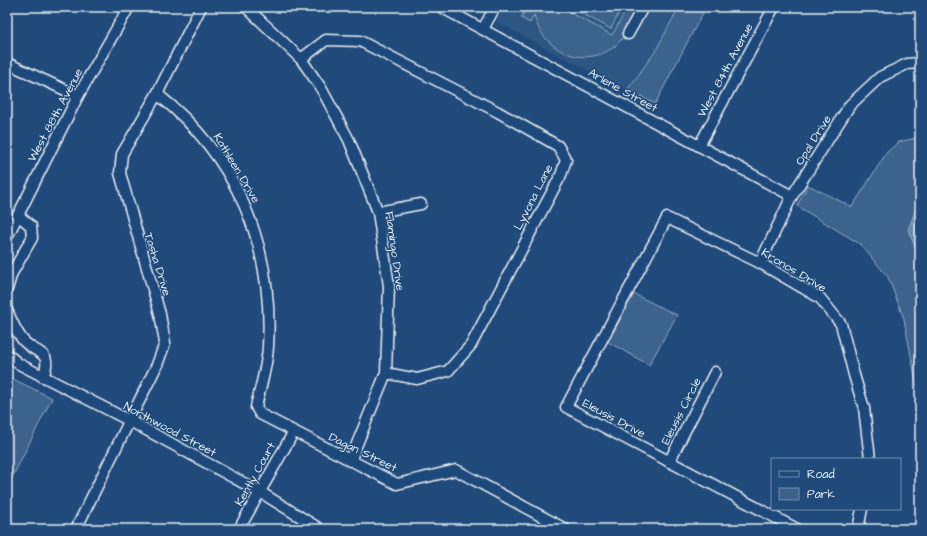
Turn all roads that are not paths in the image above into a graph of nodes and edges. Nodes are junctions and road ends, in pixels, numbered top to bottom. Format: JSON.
{"nodes":[{"id":1,"x":129,"y":7,"type":"edge"},
{"id":2,"x":202,"y":7,"type":"edge"},
{"id":3,"x":246,"y":7,"type":"edge"},
{"id":4,"x":441,"y":7,"type":"edge"},
{"id":5,"x":495,"y":7,"type":"edge"},
{"id":6,"x":642,"y":7,"type":"edge"},
{"id":7,"x":774,"y":7,"type":"edge"},
{"id":8,"x":483,"y":29,"type":"junction"},
{"id":9,"x":628,"y":34,"type":"dead end"},
{"id":10,"x":301,"y":59,"type":"junction"},
{"id":11,"x":7,"y":63,"type":"edge"},
{"id":12,"x":920,"y":63,"type":"edge"},
{"id":13,"x":157,"y":94,"type":"junction"},
{"id":14,"x":78,"y":96,"type":"junction"},
{"id":15,"x":699,"y":146,"type":"junction"},
{"id":16,"x":792,"y":196,"type":"junction"},
{"id":17,"x":421,"y":204,"type":"dead end"},
{"id":18,"x":378,"y":212,"type":"junction"},
{"id":19,"x":18,"y":215,"type":"junction"},
{"id":20,"x":667,"y":218,"type":"joint"},
{"id":21,"x":7,"y":237,"type":"edge"},
{"id":22,"x":760,"y":263,"type":"junction"},
{"id":23,"x":7,"y":289,"type":"edge"},
{"id":24,"x":7,"y":310,"type":"edge"},
{"id":25,"x":7,"y":354,"type":"edge"},
{"id":26,"x":715,"y":372,"type":"dead end"},
{"id":27,"x":386,"y":373,"type":"junction"},
{"id":28,"x":42,"y":378,"type":"junction"},
{"id":29,"x":260,"y":414,"type":"joint"},
{"id":30,"x":130,"y":421,"type":"junction"},
{"id":31,"x":293,"y":432,"type":"junction"},
{"id":32,"x":870,"y":458,"type":"edge"},
{"id":33,"x":350,"y":461,"type":"junction"},
{"id":34,"x":669,"y":462,"type":"junction"},
{"id":35,"x":260,"y":492,"type":"junction"},
{"id":36,"x":862,"y":510,"type":"edge"},
{"id":37,"x":76,"y":529,"type":"edge"},
{"id":38,"x":239,"y":529,"type":"edge"},
{"id":39,"x":320,"y":529,"type":"edge"},
{"id":40,"x":565,"y":529,"type":"edge"},
{"id":41,"x":797,"y":529,"type":"edge"},
{"id":42,"x":858,"y":529,"type":"edge"}],
"edges":[{"from":1,"to":14,"type":"street","name":"West 88th Avenue"},
{"from":2,"to":13,"type":"street","name":"Tasha Drive"},
{"from":3,"to":10,"type":"street","name":"Flamingo Drive"},
{"from":4,"to":8,"type":"street","name":"Arlene Street"},
{"from":5,"to":8,"type":"street"},
{"from":6,"to":9,"type":"street"},
{"from":7,"to":15,"type":"street","name":"West 84th Avenue"},
{"from":8,"to":15,"type":"street","name":"Arlene Street"},
{"from":10,"to":18,"type":"street","name":"Flamingo Drive"},
{"from":10,"to":27,"type":"street","name":"Lyvona Lane"},
{"from":11,"to":14,"type":"street"},
{"from":12,"to":16,"type":"street","name":"Opal Drive"},
{"from":13,"to":29,"type":"street","name":"Kathleen Drive"},
{"from":13,"to":30,"type":"street","name":"Tasha Drive"},
{"from":14,"to":19,"type":"street","name":"West 88th Avenue"},
{"from":15,"to":16,"type":"street","name":"Arlene Street"},
{"from":16,"to":22,"type":"street","name":"Opal Drive"},
{"from":17,"to":18,"type":"street"},
{"from":18,"to":27,"type":"street","name":"Flamingo Drive"},
{"from":19,"to":21,"type":"street","name":"West 88th Avenue"},
{"from":19,"to":23,"type":"street"},
{"from":20,"to":22,"type":"street","name":"Kronos Drive"},
{"from":20,"to":34,"type":"street","name":"Eleusis Drive"},
{"from":22,"to":32,"type":"street","name":"Kronos Drive"},
{"from":24,"to":28,"type":"street"},
{"from":25,"to":28,"type":"street","name":"Northwood Street"},
{"from":26,"to":34,"type":"street","name":"Eleusis Circle"},
{"from":27,"to":33,"type":"street","name":"Flamingo Drive"},
{"from":28,"to":30,"type":"street","name":"Northwood Street"},
{"from":29,"to":31,"type":"street","name":"Dagan Street"},
{"from":30,"to":35,"type":"street","name":"Northwood Street"},
{"from":30,"to":37,"type":"street","name":"Tasha Drive"},
{"from":31,"to":33,"type":"street","name":"Dagan Street"},
{"from":31,"to":35,"type":"street","name":"Kently Court"},
{"from":33,"to":40,"type":"street","name":"Dagan Street"},
{"from":34,"to":41,"type":"street","name":"Eleusis Drive"},
{"from":35,"to":38,"type":"street","name":"Kently Court"},
{"from":35,"to":39,"type":"street","name":"Northwood Street"},
{"from":36,"to":42,"type":"street"}]}
